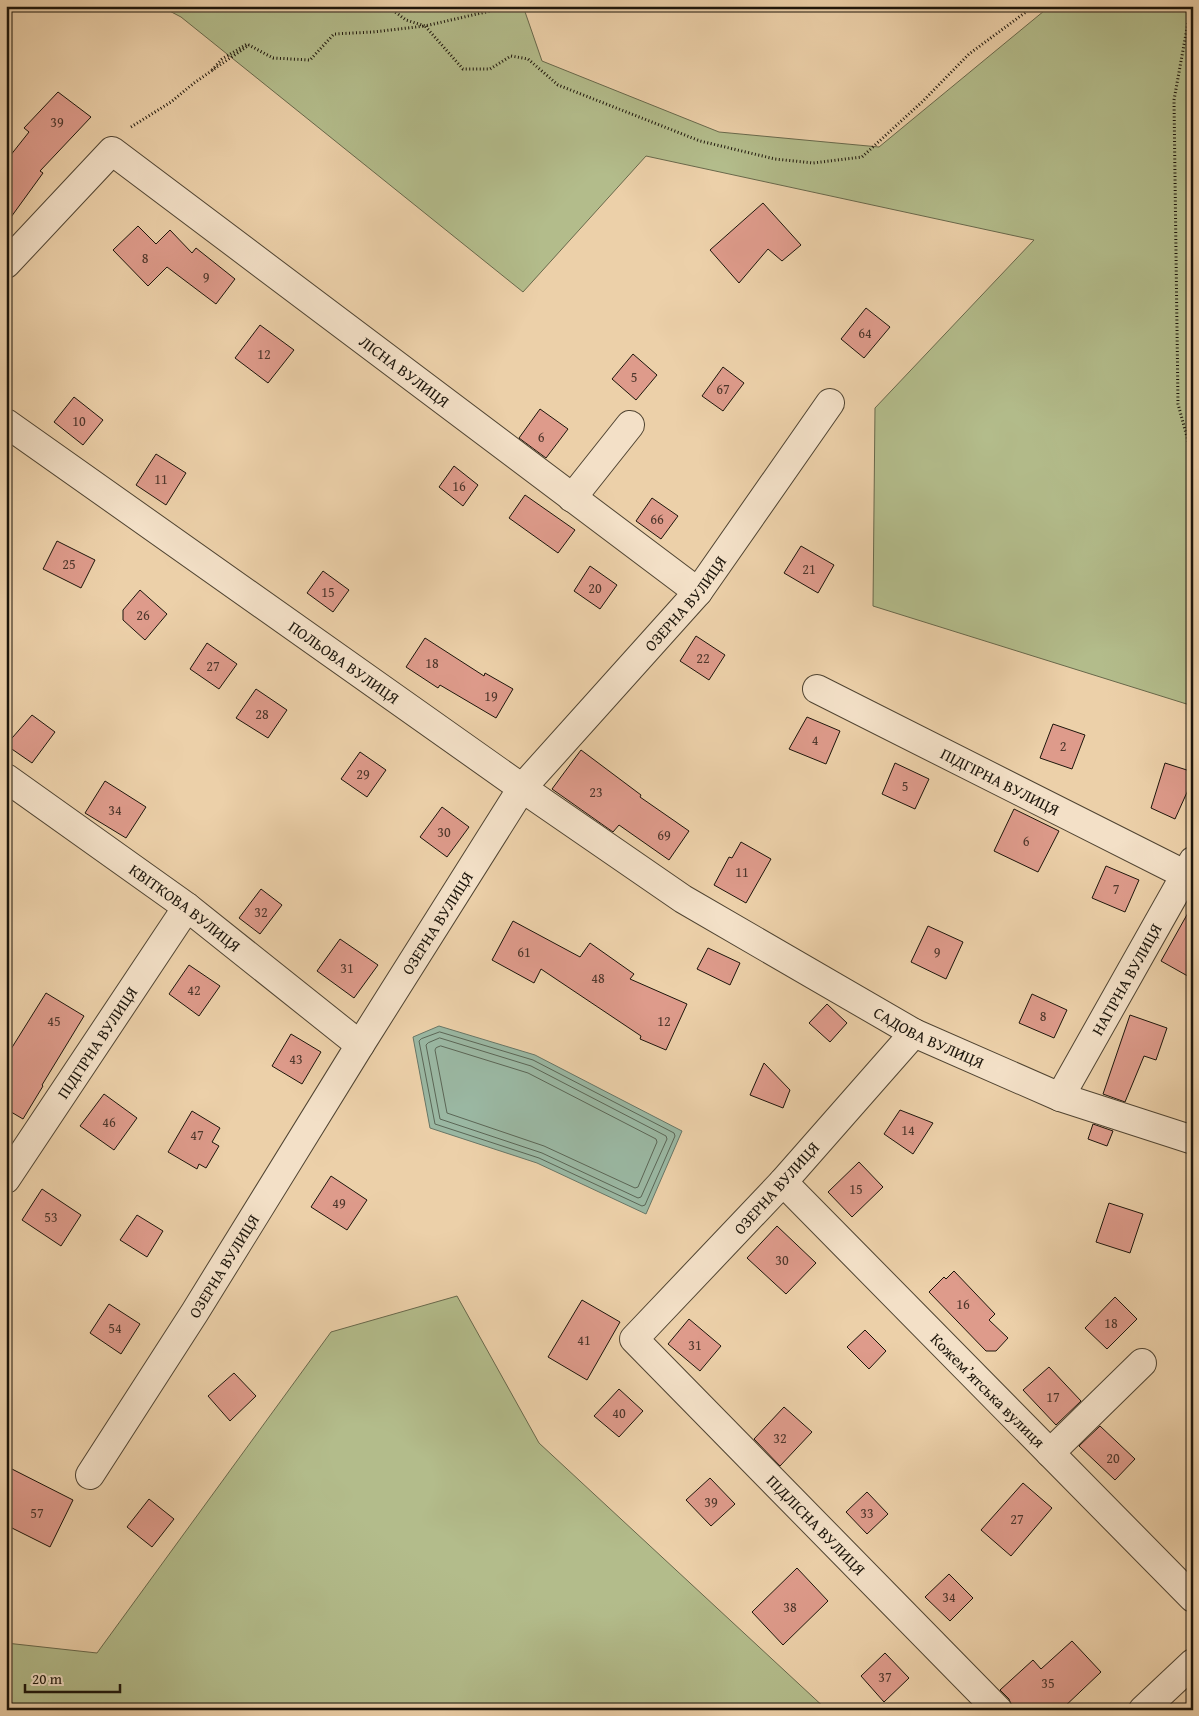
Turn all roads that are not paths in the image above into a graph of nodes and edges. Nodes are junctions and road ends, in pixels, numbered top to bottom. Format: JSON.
{"nodes":[{"id":1,"x":6,"y":264,"type":"edge"},
{"id":2,"x":830,"y":403,"type":"dead end"},
{"id":3,"x":6,"y":423,"type":"edge"},
{"id":4,"x":630,"y":425,"type":"dead end"},
{"id":5,"x":572,"y":498,"type":"junction"},
{"id":6,"x":698,"y":592,"type":"junction"},
{"id":7,"x":817,"y":689,"type":"dead end"},
{"id":8,"x":6,"y":778,"type":"edge"},
{"id":9,"x":522,"y":788,"type":"junction"},
{"id":10,"x":1189,"y":868,"type":"edge"},
{"id":11,"x":683,"y":899,"type":"joint"},
{"id":12,"x":187,"y":907,"type":"junction"},
{"id":13,"x":914,"y":1033,"type":"junction"},
{"id":14,"x":360,"y":1045,"type":"junction"},
{"id":15,"x":1060,"y":1097,"type":"junction"},
{"id":16,"x":1193,"y":1140,"type":"edge"},
{"id":17,"x":6,"y":1179,"type":"edge"},
{"id":18,"x":783,"y":1182,"type":"junction"},
{"id":19,"x":634,"y":1339,"type":"joint"},
{"id":20,"x":1142,"y":1363,"type":"dead end"},
{"id":21,"x":1050,"y":1453,"type":"junction"},
{"id":22,"x":90,"y":1475,"type":"dead end"},
{"id":23,"x":1193,"y":1598,"type":"edge"},
{"id":24,"x":1193,"y":1663,"type":"edge"},
{"id":25,"x":998,"y":1710,"type":"edge"},
{"id":26,"x":1142,"y":1710,"type":"edge"}],
"edges":[{"from":1,"to":5,"type":"street","name":"ЛІСНА ВУЛИЦЯ"},
{"from":2,"to":6,"type":"street","name":"ОЗЕРНА ВУЛИЦЯ"},
{"from":3,"to":9,"type":"street","name":"ПОЛЬОВА ВУЛИЦЯ"},
{"from":4,"to":5,"type":"street"},
{"from":5,"to":6,"type":"street","name":"ЛІСНА ВУЛИЦЯ"},
{"from":6,"to":9,"type":"street","name":"ОЗЕРНА ВУЛИЦЯ"},
{"from":7,"to":10,"type":"street","name":"ПІДГІРНА ВУЛИЦЯ"},
{"from":8,"to":12,"type":"street","name":"КВІТКОВА ВУЛИЦЯ"},
{"from":9,"to":11,"type":"street","name":"ПОЛЬОВА ВУЛИЦЯ"},
{"from":9,"to":14,"type":"street","name":"ОЗЕРНА ВУЛИЦЯ"},
{"from":10,"to":15,"type":"street","name":"НАГІРНА ВУЛИЦЯ"},
{"from":11,"to":13,"type":"street","name":"САДОВА ВУЛИЦЯ"},
{"from":12,"to":14,"type":"street","name":"КВІТКОВА ВУЛИЦЯ"},
{"from":12,"to":17,"type":"street","name":"ПІДГІРНА ВУЛИЦЯ"},
{"from":13,"to":15,"type":"street","name":"САДОВА ВУЛИЦЯ"},
{"from":13,"to":18,"type":"street","name":"ОЗЕРНА ВУЛИЦЯ"},
{"from":14,"to":22,"type":"street","name":"ОЗЕРНА ВУЛИЦЯ"},
{"from":15,"to":16,"type":"street","name":"САДОВА ВУЛИЦЯ"},
{"from":18,"to":19,"type":"street","name":"ОЗЕРНА ВУЛИЦЯ"},
{"from":18,"to":21,"type":"street","name":"Кожемʼятська вулиця"},
{"from":19,"to":25,"type":"street","name":"ПІДЛІСНА ВУЛИЦЯ"},
{"from":20,"to":21,"type":"street"},
{"from":21,"to":23,"type":"street","name":"Кожемʼятська вулиця"},
{"from":24,"to":26,"type":"street"}]}
